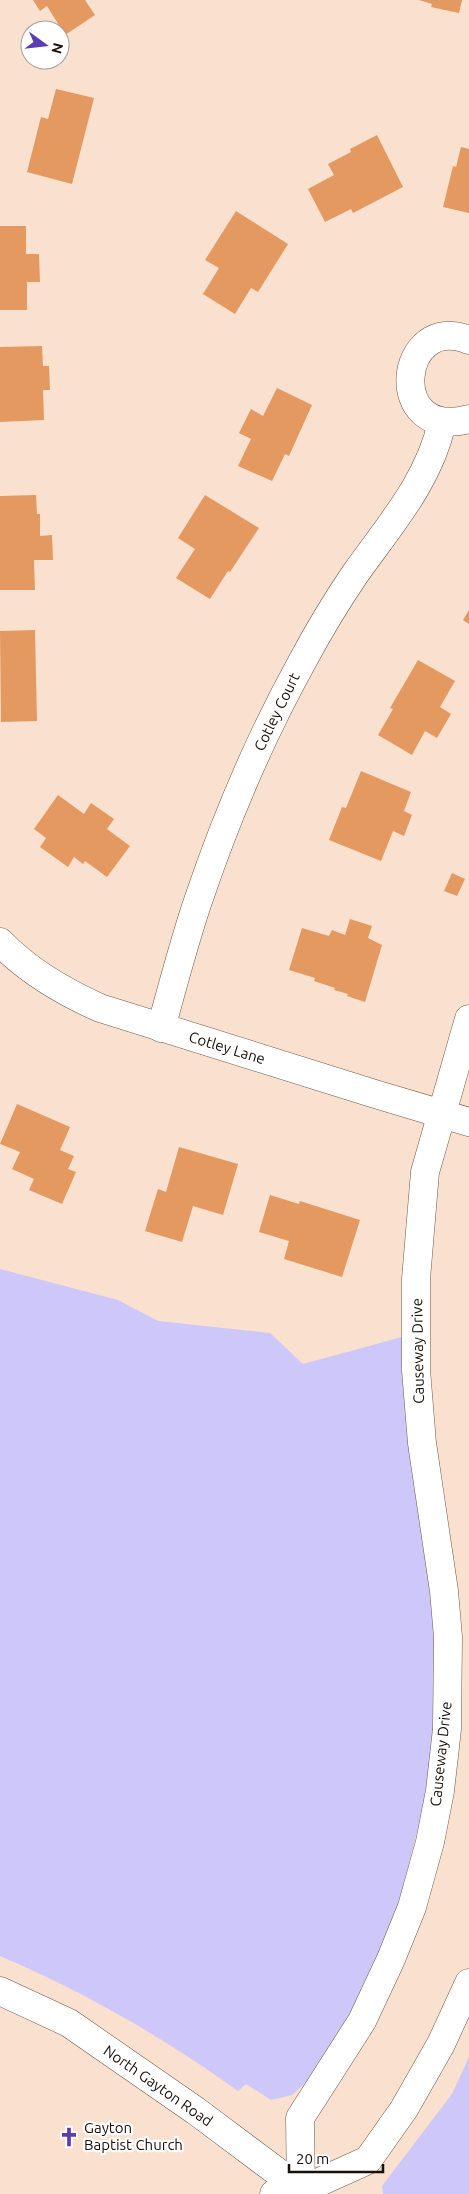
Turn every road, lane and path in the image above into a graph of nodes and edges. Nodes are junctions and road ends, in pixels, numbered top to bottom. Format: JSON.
{"nodes":[{"id":1,"x":469,"y":340,"type":"edge"},
{"id":2,"x":469,"y":419,"type":"edge"},
{"id":3,"x":442,"y":422,"type":"junction"},
{"id":4,"x":0,"y":942,"type":"edge"},
{"id":5,"x":469,"y":1019,"type":"edge"},
{"id":6,"x":161,"y":1028,"type":"junction"},
{"id":7,"x":442,"y":1114,"type":"junction"},
{"id":8,"x":469,"y":1122,"type":"edge"},
{"id":9,"x":469,"y":1984,"type":"edge"},
{"id":10,"x":0,"y":1991,"type":"edge"},
{"id":11,"x":303,"y":2193,"type":"edge"},
{"id":12,"x":274,"y":2194,"type":"edge"}],
"edges":[{"from":1,"to":3,"type":"street"},
{"from":2,"to":3,"type":"street"},
{"from":3,"to":6,"type":"street","name":"Cotley Court"},
{"from":4,"to":6,"type":"street","name":"Cotley Lane"},
{"from":5,"to":7,"type":"street","name":"Causeway Drive"},
{"from":6,"to":7,"type":"street","name":"Cotley Lane"},
{"from":7,"to":8,"type":"street","name":"Cotley Lane"},
{"from":7,"to":11,"type":"street","name":"Causeway Drive"},
{"from":9,"to":11,"type":"street"},
{"from":10,"to":11,"type":"street","name":"North Gayton Road"},
{"from":11,"to":12,"type":"street"}]}
